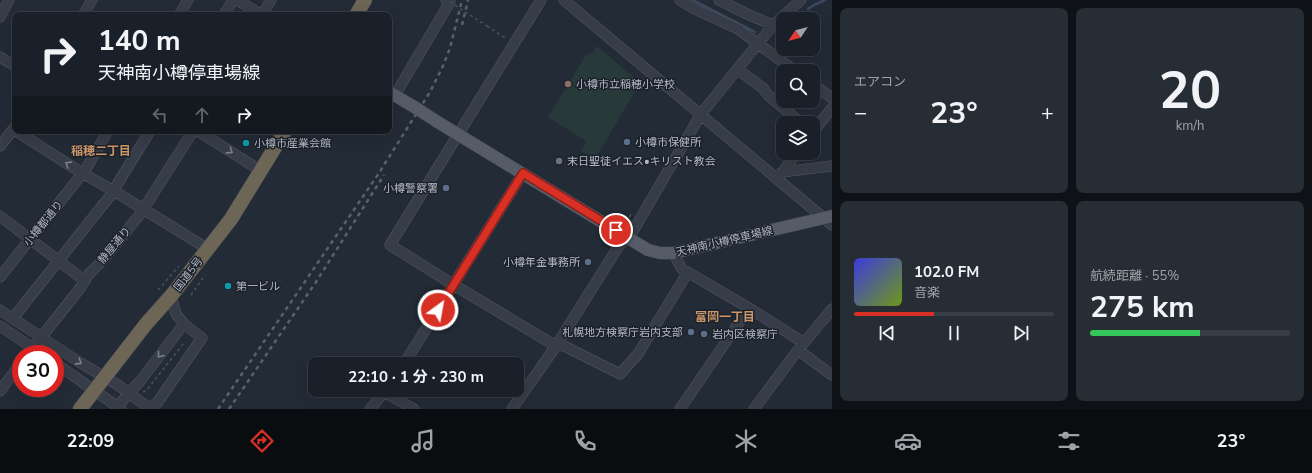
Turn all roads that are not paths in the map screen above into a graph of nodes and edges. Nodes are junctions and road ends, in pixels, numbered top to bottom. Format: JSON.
{"nodes":[{"id":1,"x":9,"y":0,"type":"edge"},
{"id":2,"x":92,"y":0,"type":"edge"},
{"id":3,"x":188,"y":0,"type":"edge"},
{"id":4,"x":233,"y":0,"type":"edge"},
{"id":5,"x":237,"y":0,"type":"edge"},
{"id":6,"x":271,"y":0,"type":"edge"},
{"id":7,"x":365,"y":0,"type":"edge"},
{"id":8,"x":541,"y":0,"type":"edge"},
{"id":9,"x":564,"y":0,"type":"edge"},
{"id":10,"x":680,"y":0,"type":"edge"},
{"id":11,"x":719,"y":0,"type":"edge"},
{"id":12,"x":801,"y":0,"type":"edge"},
{"id":13,"x":448,"y":1,"type":"edge"},
{"id":14,"x":85,"y":12,"type":"edge"},
{"id":15,"x":181,"y":12,"type":"edge"},
{"id":16,"x":226,"y":12,"type":"edge"},
{"id":17,"x":257,"y":12,"type":"edge"},
{"id":18,"x":264,"y":12,"type":"edge"},
{"id":19,"x":358,"y":12,"type":"edge"},
{"id":20,"x":0,"y":17,"type":"edge"},
{"id":21,"x":773,"y":25,"type":"junction"},
{"id":22,"x":758,"y":44,"type":"junction"},
{"id":23,"x":0,"y":57,"type":"edge"},
{"id":24,"x":12,"y":64,"type":"edge"},
{"id":25,"x":785,"y":64,"type":"edge"},
{"id":26,"x":737,"y":69,"type":"junction"},
{"id":27,"x":820,"y":89,"type":"edge"},
{"id":28,"x":392,"y":93,"type":"edge"},
{"id":29,"x":832,"y":98,"type":"edge"},
{"id":30,"x":832,"y":108,"type":"edge"},
{"id":31,"x":701,"y":114,"type":"junction"},
{"id":32,"x":793,"y":116,"type":"edge"},
{"id":33,"x":820,"y":123,"type":"edge"},
{"id":34,"x":11,"y":131,"type":"edge"},
{"id":35,"x":16,"y":134,"type":"edge"},
{"id":36,"x":106,"y":134,"type":"edge"},
{"id":37,"x":148,"y":134,"type":"edge"},
{"id":38,"x":191,"y":134,"type":"edge"},
{"id":39,"x":203,"y":134,"type":"edge"},
{"id":40,"x":283,"y":134,"type":"edge"},
{"id":41,"x":457,"y":134,"type":"junction"},
{"id":42,"x":0,"y":146,"type":"edge"},
{"id":43,"x":791,"y":160,"type":"edge"},
{"id":44,"x":832,"y":166,"type":"edge"},
{"id":45,"x":84,"y":171,"type":"junction"},
{"id":46,"x":261,"y":171,"type":"junction"},
{"id":47,"x":523,"y":173,"type":"junction"},
{"id":48,"x":779,"y":175,"type":"junction"},
{"id":49,"x":114,"y":191,"type":"junction"},
{"id":50,"x":144,"y":210,"type":"junction"},
{"id":51,"x":0,"y":216,"type":"edge"},
{"id":52,"x":829,"y":220,"type":"edge"},
{"id":53,"x":630,"y":238,"type":"junction"},
{"id":54,"x":30,"y":240,"type":"junction"},
{"id":55,"x":208,"y":249,"type":"junction"},
{"id":56,"x":673,"y":253,"type":"junction"},
{"id":57,"x":59,"y":260,"type":"junction"},
{"id":58,"x":688,"y":272,"type":"junction"},
{"id":59,"x":0,"y":277,"type":"edge"},
{"id":60,"x":85,"y":281,"type":"junction"},
{"id":61,"x":454,"y":286,"type":"junction"},
{"id":62,"x":164,"y":293,"type":"junction"},
{"id":63,"x":749,"y":308,"type":"junction"},
{"id":64,"x":832,"y":309,"type":"edge"},
{"id":65,"x":0,"y":310,"type":"edge"},
{"id":66,"x":13,"y":318,"type":"junction"},
{"id":67,"x":184,"y":324,"type":"junction"},
{"id":68,"x":0,"y":326,"type":"edge"},
{"id":69,"x":42,"y":336,"type":"junction"},
{"id":70,"x":23,"y":345,"type":"edge"},
{"id":71,"x":35,"y":345,"type":"edge"},
{"id":72,"x":557,"y":345,"type":"junction"},
{"id":73,"x":801,"y":347,"type":"junction"},
{"id":74,"x":408,"y":357,"type":"edge"},
{"id":75,"x":64,"y":369,"type":"edge"},
{"id":76,"x":12,"y":375,"type":"edge"},
{"id":77,"x":832,"y":375,"type":"edge"},
{"id":78,"x":104,"y":377,"type":"junction"},
{"id":79,"x":94,"y":390,"type":"junction"},
{"id":80,"x":0,"y":391,"type":"edge"},
{"id":81,"x":129,"y":394,"type":"junction"},
{"id":82,"x":380,"y":397,"type":"edge"},
{"id":83,"x":395,"y":397,"type":"edge"},
{"id":84,"x":119,"y":408,"type":"edge"},
{"id":85,"x":80,"y":409,"type":"edge"},
{"id":86,"x":148,"y":409,"type":"edge"},
{"id":87,"x":370,"y":409,"type":"edge"},
{"id":88,"x":414,"y":409,"type":"edge"},
{"id":89,"x":512,"y":409,"type":"edge"},
{"id":90,"x":680,"y":409,"type":"edge"},
{"id":91,"x":754,"y":409,"type":"edge"}],
"edges":[{"from":1,"to":20,"type":"street"},
{"from":2,"to":14,"type":"street"},
{"from":3,"to":15,"type":"street"},
{"from":4,"to":16,"type":"street"},
{"from":5,"to":17,"type":"street"},
{"from":6,"to":18,"type":"street"},
{"from":7,"to":19,"type":"highway"},
{"from":8,"to":41,"type":"street"},
{"from":9,"to":31,"type":"street"},
{"from":10,"to":22,"type":"street"},
{"from":11,"to":21,"type":"street"},
{"from":12,"to":21,"type":"street"},
{"from":13,"to":28,"type":"street"},
{"from":21,"to":22,"type":"street"},
{"from":22,"to":25,"type":"street"},
{"from":22,"to":26,"type":"street"},
{"from":23,"to":24,"type":"street"},
{"from":26,"to":31,"type":"street"},
{"from":26,"to":32,"type":"street"},
{"from":27,"to":29,"type":"street"},
{"from":28,"to":41,"type":"main road","name":"天神南小樽停車場線","bridge":true},
{"from":30,"to":33,"type":"street"},
{"from":31,"to":48,"type":"street"},
{"from":31,"to":53,"type":"street"},
{"from":34,"to":42,"type":"street"},
{"from":45,"to":35,"type":"street","one_way":true},
{"from":36,"to":45,"type":"street","name":"小樽都通り"},
{"from":37,"to":49,"type":"street"},
{"from":38,"to":50,"type":"street","name":"静屋通り"},
{"from":39,"to":46,"type":"street","one_way":true},
{"from":40,"to":46,"type":"highway","name":"国道5号"},
{"from":41,"to":47,"type":"main road","name":"天神南小樽停車場線"},
{"from":41,"to":61,"type":"street"},
{"from":43,"to":48,"type":"street"},
{"from":44,"to":48,"type":"street"},
{"from":45,"to":49,"type":"street"},
{"from":45,"to":54,"type":"street","name":"小樽都通り"},
{"from":46,"to":55,"type":"highway","name":"国道5号"},
{"from":47,"to":53,"type":"main road","name":"天神南小樽停車場線"},
{"from":47,"to":61,"type":"street"},
{"from":48,"to":52,"type":"street"},
{"from":49,"to":50,"type":"street"},
{"from":49,"to":57,"type":"street"},
{"from":50,"to":55,"type":"street"},
{"from":50,"to":60,"type":"street","name":"静屋通り"},
{"from":51,"to":54,"type":"street"},
{"from":52,"to":56,"type":"main road","name":"天神南小樽停車場線"},
{"from":53,"to":56,"type":"main road","name":"天神南小樽停車場線"},
{"from":53,"to":72,"type":"street"},
{"from":54,"to":57,"type":"street"},
{"from":54,"to":59,"type":"street","name":"小樽都通り"},
{"from":55,"to":62,"type":"highway","name":"国道5号"},
{"from":56,"to":58,"type":"street"},
{"from":57,"to":60,"type":"street"},
{"from":57,"to":66,"type":"street"},
{"from":58,"to":63,"type":"street"},
{"from":58,"to":72,"type":"street"},
{"from":60,"to":69,"type":"street","name":"静屋通り"},
{"from":61,"to":72,"type":"street"},
{"from":61,"to":74,"type":"street"},
{"from":62,"to":67,"type":"street"},
{"from":62,"to":78,"type":"highway","name":"国道5号"},
{"from":63,"to":73,"type":"street"},
{"from":63,"to":90,"type":"street"},
{"from":64,"to":73,"type":"street"},
{"from":65,"to":66,"type":"street"},
{"from":66,"to":69,"type":"street"},
{"from":67,"to":81,"type":"street","one_way":true},
{"from":67,"to":86,"type":"street"},
{"from":68,"to":70,"type":"street"},
{"from":69,"to":71,"type":"street","name":"静屋通り"},
{"from":69,"to":78,"type":"street","one_way":true},
{"from":72,"to":89,"type":"street"},
{"from":73,"to":77,"type":"street"},
{"from":73,"to":91,"type":"street"},
{"from":75,"to":79,"type":"street"},
{"from":76,"to":80,"type":"street"},
{"from":78,"to":79,"type":"highway","name":"国道5号"},
{"from":78,"to":81,"type":"street"},
{"from":79,"to":84,"type":"street"},
{"from":79,"to":85,"type":"highway","name":"国道5号"},
{"from":81,"to":84,"type":"street"},
{"from":81,"to":86,"type":"street"},
{"from":82,"to":87,"type":"street"},
{"from":83,"to":88,"type":"street"}]}
